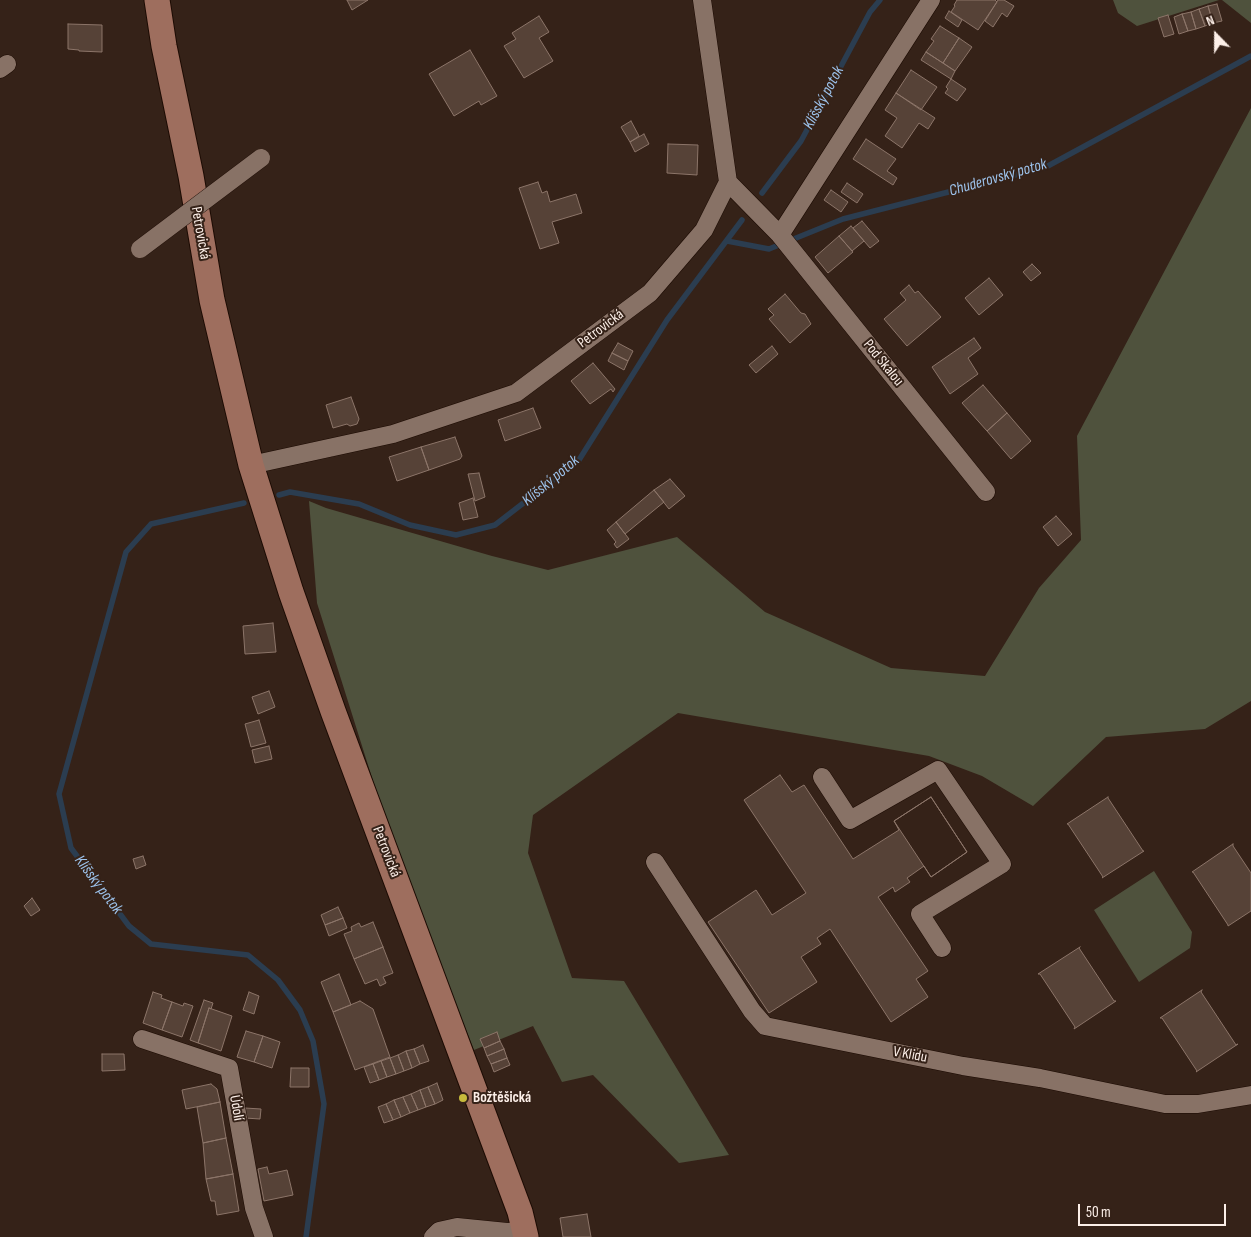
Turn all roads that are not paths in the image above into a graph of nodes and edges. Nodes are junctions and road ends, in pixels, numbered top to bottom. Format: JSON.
{"nodes":[{"id":1,"x":157,"y":0,"type":"edge"},
{"id":2,"x":702,"y":0,"type":"edge"},
{"id":3,"x":931,"y":0,"type":"edge"},
{"id":4,"x":261,"y":158,"type":"dead end"},
{"id":5,"x":728,"y":182,"type":"junction"},
{"id":6,"x":780,"y":236,"type":"junction"},
{"id":7,"x":140,"y":249,"type":"dead end"},
{"id":8,"x":251,"y":465,"type":"junction"},
{"id":9,"x":986,"y":492,"type":"dead end"},
{"id":10,"x":822,"y":777,"type":"dead end"},
{"id":11,"x":655,"y":862,"type":"dead end"},
{"id":12,"x":942,"y":948,"type":"dead end"},
{"id":13,"x":142,"y":1039,"type":"dead end"},
{"id":14,"x":1251,"y":1095,"type":"edge"},
{"id":15,"x":525,"y":1234,"type":"edge"},
{"id":16,"x":264,"y":1237,"type":"edge"},
{"id":17,"x":433,"y":1237,"type":"edge"}],
"edges":[{"from":1,"to":8,"type":"main road","name":"Petrovická"},
{"from":2,"to":5,"type":"street"},
{"from":3,"to":6,"type":"street"},
{"from":4,"to":7,"type":"street","bridge":true},
{"from":5,"to":6,"type":"street","name":"Pod Skalou"},
{"from":5,"to":8,"type":"street","name":"Petrovická"},
{"from":6,"to":9,"type":"street","name":"Pod Skalou"},
{"from":8,"to":15,"type":"main road","name":"Petrovická"},
{"from":10,"to":12,"type":"street"},
{"from":11,"to":14,"type":"street","name":"V Klidu"},
{"from":13,"to":16,"type":"street","name":"Údolí"},
{"from":15,"to":17,"type":"street"}]}
